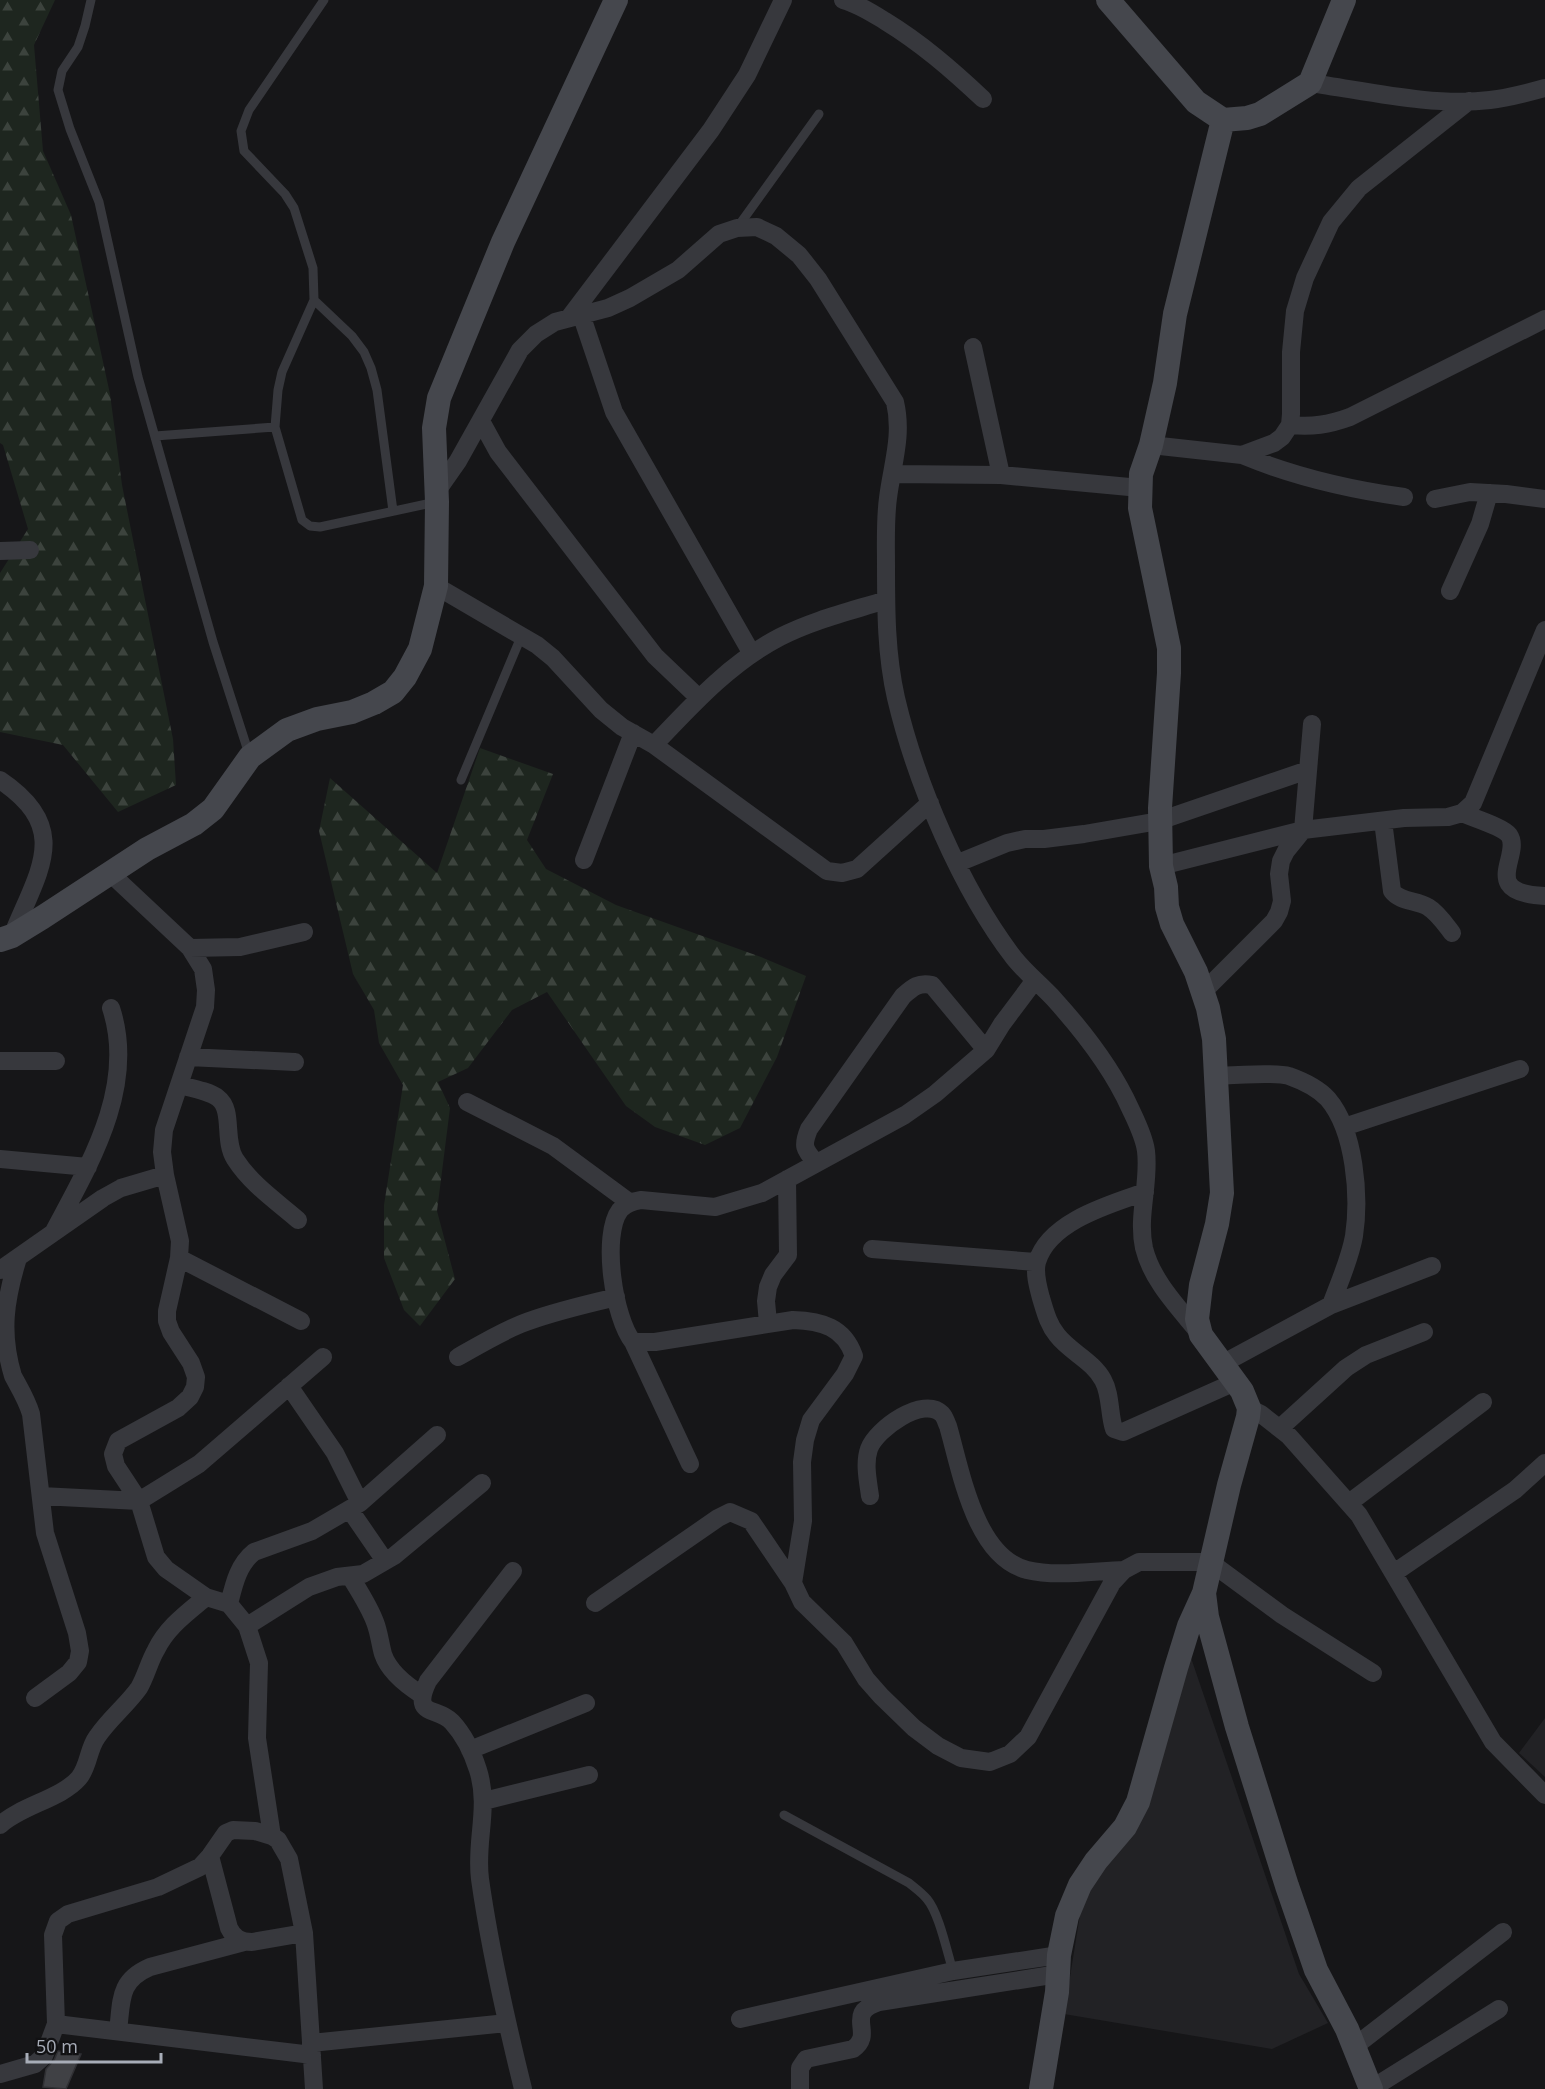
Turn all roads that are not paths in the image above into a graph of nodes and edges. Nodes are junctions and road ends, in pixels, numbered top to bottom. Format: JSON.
{"nodes":[{"id":1,"x":92,"y":0,"type":"edge"},
{"id":2,"x":324,"y":0,"type":"edge"},
{"id":3,"x":616,"y":0,"type":"edge"},
{"id":4,"x":783,"y":0,"type":"edge"},
{"id":5,"x":843,"y":0,"type":"edge"},
{"id":6,"x":1108,"y":0,"type":"edge"},
{"id":7,"x":1338,"y":4,"type":"edge"},
{"id":8,"x":1310,"y":83,"type":"junction"},
{"id":9,"x":1543,"y":88,"type":"edge"},
{"id":10,"x":983,"y":99,"type":"dead end"},
{"id":11,"x":1469,"y":101,"type":"junction"},
{"id":12,"x":819,"y":114,"type":"dead end"},
{"id":13,"x":1223,"y":120,"type":"junction"},
{"id":14,"x":737,"y":228,"type":"junction"},
{"id":15,"x":314,"y":300,"type":"junction"},
{"id":16,"x":575,"y":316,"type":"junction"},
{"id":17,"x":1545,"y":319,"type":"edge"},
{"id":18,"x":973,"y":347,"type":"dead end"},
{"id":19,"x":481,"y":421,"type":"junction"},
{"id":20,"x":1290,"y":425,"type":"junction"},
{"id":21,"x":275,"y":428,"type":"junction"},
{"id":22,"x":155,"y":436,"type":"junction"},
{"id":23,"x":1151,"y":445,"type":"junction"},
{"id":24,"x":1242,"y":455,"type":"junction"},
{"id":25,"x":893,"y":474,"type":"junction"},
{"id":26,"x":1001,"y":475,"type":"junction"},
{"id":27,"x":1140,"y":488,"type":"junction"},
{"id":28,"x":1489,"y":493,"type":"junction"},
{"id":29,"x":437,"y":496,"type":"junction"},
{"id":30,"x":1404,"y":497,"type":"dead end"},
{"id":31,"x":1435,"y":499,"type":"dead end"},
{"id":32,"x":1545,"y":499,"type":"edge"},
{"id":33,"x":393,"y":511,"type":"junction"},
{"id":34,"x":30,"y":550,"type":"dead end"},
{"id":35,"x":0,"y":551,"type":"edge"},
{"id":36,"x":436,"y":586,"type":"junction"},
{"id":37,"x":1450,"y":591,"type":"dead end"},
{"id":38,"x":886,"y":600,"type":"junction"},
{"id":39,"x":1545,"y":630,"type":"edge"},
{"id":40,"x":521,"y":637,"type":"junction"},
{"id":41,"x":752,"y":654,"type":"junction"},
{"id":42,"x":699,"y":698,"type":"junction"},
{"id":43,"x":1312,"y":724,"type":"dead end"},
{"id":44,"x":633,"y":733,"type":"junction"},
{"id":45,"x":654,"y":745,"type":"junction"},
{"id":46,"x":250,"y":757,"type":"junction"},
{"id":47,"x":1308,"y":770,"type":"junction"},
{"id":48,"x":0,"y":780,"type":"edge"},
{"id":49,"x":461,"y":780,"type":"dead end"},
{"id":50,"x":930,"y":803,"type":"junction"},
{"id":51,"x":1462,"y":813,"type":"junction"},
{"id":52,"x":1160,"y":820,"type":"junction"},
{"id":53,"x":1383,"y":821,"type":"junction"},
{"id":54,"x":1303,"y":830,"type":"junction"},
{"id":55,"x":584,"y":860,"type":"dead end"},
{"id":56,"x":958,"y":863,"type":"junction"},
{"id":57,"x":1161,"y":866,"type":"junction"},
{"id":58,"x":118,"y":868,"type":"junction"},
{"id":59,"x":1545,"y":896,"type":"edge"},
{"id":60,"x":304,"y":932,"type":"dead end"},
{"id":61,"x":1452,"y":933,"type":"dead end"},
{"id":62,"x":6,"y":938,"type":"edge"},
{"id":63,"x":196,"y":948,"type":"junction"},
{"id":64,"x":1035,"y":980,"type":"junction"},
{"id":65,"x":1203,"y":992,"type":"junction"},
{"id":66,"x":111,"y":1008,"type":"dead end"},
{"id":67,"x":986,"y":1050,"type":"junction"},
{"id":68,"x":189,"y":1057,"type":"junction"},
{"id":69,"x":0,"y":1060,"type":"edge"},
{"id":70,"x":56,"y":1061,"type":"dead end"},
{"id":71,"x":295,"y":1062,"type":"dead end"},
{"id":72,"x":1520,"y":1069,"type":"dead end"},
{"id":73,"x":1216,"y":1076,"type":"junction"},
{"id":74,"x":179,"y":1085,"type":"junction"},
{"id":75,"x":467,"y":1102,"type":"dead end"},
{"id":76,"x":1344,"y":1127,"type":"junction"},
{"id":77,"x":0,"y":1159,"type":"edge"},
{"id":78,"x":816,"y":1163,"type":"junction"},
{"id":79,"x":88,"y":1167,"type":"junction"},
{"id":80,"x":165,"y":1175,"type":"junction"},
{"id":81,"x":787,"y":1179,"type":"junction"},
{"id":82,"x":1145,"y":1192,"type":"junction"},
{"id":83,"x":629,"y":1202,"type":"junction"},
{"id":84,"x":298,"y":1220,"type":"dead end"},
{"id":85,"x":52,"y":1233,"type":"junction"},
{"id":86,"x":872,"y":1249,"type":"dead end"},
{"id":87,"x":18,"y":1258,"type":"junction"},
{"id":88,"x":179,"y":1258,"type":"junction"},
{"id":89,"x":1036,"y":1262,"type":"junction"},
{"id":90,"x":1432,"y":1266,"type":"dead end"},
{"id":91,"x":0,"y":1270,"type":"edge"},
{"id":92,"x":616,"y":1298,"type":"junction"},
{"id":93,"x":1331,"y":1305,"type":"junction"},
{"id":94,"x":301,"y":1321,"type":"dead end"},
{"id":95,"x":768,"y":1323,"type":"junction"},
{"id":96,"x":1424,"y":1332,"type":"dead end"},
{"id":97,"x":1201,"y":1335,"type":"junction"},
{"id":98,"x":633,"y":1342,"type":"junction"},
{"id":99,"x":458,"y":1357,"type":"dead end"},
{"id":100,"x":323,"y":1358,"type":"dead end"},
{"id":101,"x":1229,"y":1373,"type":"junction"},
{"id":102,"x":289,"y":1386,"type":"junction"},
{"id":103,"x":1483,"y":1402,"type":"dead end"},
{"id":104,"x":1249,"y":1408,"type":"junction"},
{"id":105,"x":1280,"y":1428,"type":"junction"},
{"id":106,"x":437,"y":1435,"type":"dead end"},
{"id":107,"x":1545,"y":1463,"type":"edge"},
{"id":108,"x":690,"y":1464,"type":"dead end"},
{"id":109,"x":482,"y":1482,"type":"dead end"},
{"id":110,"x":41,"y":1496,"type":"junction"},
{"id":111,"x":870,"y":1496,"type":"dead end"},
{"id":112,"x":139,"y":1501,"type":"junction"},
{"id":113,"x":1349,"y":1503,"type":"junction"},
{"id":114,"x":355,"y":1506,"type":"junction"},
{"id":115,"x":385,"y":1562,"type":"junction"},
{"id":116,"x":1210,"y":1562,"type":"junction"},
{"id":117,"x":1124,"y":1570,"type":"junction"},
{"id":118,"x":513,"y":1571,"type":"dead end"},
{"id":119,"x":1394,"y":1573,"type":"junction"},
{"id":120,"x":350,"y":1576,"type":"junction"},
{"id":121,"x":793,"y":1583,"type":"junction"},
{"id":122,"x":1204,"y":1593,"type":"junction"},
{"id":123,"x":206,"y":1598,"type":"junction"},
{"id":124,"x":595,"y":1603,"type":"dead end"},
{"id":125,"x":229,"y":1604,"type":"junction"},
{"id":126,"x":247,"y":1626,"type":"junction"},
{"id":127,"x":1373,"y":1673,"type":"dead end"},
{"id":128,"x":422,"y":1695,"type":"junction"},
{"id":129,"x":35,"y":1698,"type":"dead end"},
{"id":130,"x":586,"y":1703,"type":"dead end"},
{"id":131,"x":470,"y":1750,"type":"junction"},
{"id":132,"x":589,"y":1775,"type":"dead end"},
{"id":133,"x":1545,"y":1795,"type":"edge"},
{"id":134,"x":484,"y":1801,"type":"junction"},
{"id":135,"x":784,"y":1815,"type":"dead end"},
{"id":136,"x":0,"y":1825,"type":"edge"},
{"id":137,"x":272,"y":1836,"type":"junction"},
{"id":138,"x":210,"y":1856,"type":"junction"},
{"id":139,"x":1503,"y":1932,"type":"dead end"},
{"id":140,"x":304,"y":1933,"type":"junction"},
{"id":141,"x":244,"y":1942,"type":"junction"},
{"id":142,"x":1059,"y":1964,"type":"junction"},
{"id":143,"x":953,"y":1971,"type":"junction"},
{"id":144,"x":1499,"y":2009,"type":"dead end"},
{"id":145,"x":740,"y":2019,"type":"dead end"},
{"id":146,"x":507,"y":2023,"type":"junction"},
{"id":147,"x":56,"y":2024,"type":"junction"},
{"id":148,"x":118,"y":2031,"type":"junction"},
{"id":149,"x":1355,"y":2046,"type":"junction"},
{"id":150,"x":312,"y":2049,"type":"junction"},
{"id":151,"x":0,"y":2074,"type":"edge"},
{"id":152,"x":314,"y":2089,"type":"edge"},
{"id":153,"x":523,"y":2089,"type":"edge"},
{"id":154,"x":800,"y":2089,"type":"edge"},
{"id":155,"x":1041,"y":2089,"type":"edge"},
{"id":156,"x":1371,"y":2089,"type":"edge"}],
"edges":[{"from":1,"to":22,"type":"lane"},
{"from":2,"to":15,"type":"lane"},
{"from":3,"to":29,"type":"street"},
{"from":4,"to":16,"type":"street"},
{"from":5,"to":10,"type":"street"},
{"from":6,"to":13,"type":"street"},
{"from":7,"to":8,"type":"street"},
{"from":8,"to":11,"type":"street"},
{"from":8,"to":13,"type":"street"},
{"from":9,"to":11,"type":"street"},
{"from":11,"to":20,"type":"street"},
{"from":12,"to":14,"type":"lane"},
{"from":13,"to":23,"type":"street"},
{"from":14,"to":16,"type":"street"},
{"from":14,"to":25,"type":"street"},
{"from":15,"to":21,"type":"lane"},
{"from":15,"to":33,"type":"lane"},
{"from":16,"to":19,"type":"street"},
{"from":16,"to":41,"type":"street"},
{"from":17,"to":20,"type":"street"},
{"from":18,"to":26,"type":"street"},
{"from":19,"to":29,"type":"street"},
{"from":19,"to":42,"type":"street"},
{"from":20,"to":24,"type":"street"},
{"from":21,"to":22,"type":"lane"},
{"from":21,"to":33,"type":"lane"},
{"from":22,"to":46,"type":"lane"},
{"from":23,"to":24,"type":"street"},
{"from":23,"to":27,"type":"street"},
{"from":24,"to":30,"type":"street"},
{"from":25,"to":26,"type":"street"},
{"from":25,"to":38,"type":"street"},
{"from":26,"to":27,"type":"street"},
{"from":27,"to":52,"type":"street"},
{"from":28,"to":31,"type":"street"},
{"from":28,"to":32,"type":"street"},
{"from":28,"to":37,"type":"street"},
{"from":29,"to":33,"type":"lane"},
{"from":29,"to":36,"type":"street"},
{"from":34,"to":35,"type":"street"},
{"from":36,"to":40,"type":"street"},
{"from":36,"to":46,"type":"street"},
{"from":38,"to":41,"type":"street"},
{"from":38,"to":50,"type":"street"},
{"from":39,"to":51,"type":"street"},
{"from":40,"to":44,"type":"street"},
{"from":40,"to":49,"type":"lane"},
{"from":41,"to":42,"type":"street"},
{"from":42,"to":45,"type":"street"},
{"from":43,"to":47,"type":"street"},
{"from":44,"to":45,"type":"street"},
{"from":44,"to":55,"type":"street"},
{"from":45,"to":50,"type":"street"},
{"from":46,"to":58,"type":"street"},
{"from":47,"to":52,"type":"street"},
{"from":47,"to":54,"type":"street"},
{"from":48,"to":62,"type":"street"},
{"from":50,"to":56,"type":"street"},
{"from":51,"to":53,"type":"street"},
{"from":51,"to":59,"type":"street"},
{"from":52,"to":56,"type":"street"},
{"from":52,"to":57,"type":"street"},
{"from":53,"to":54,"type":"street"},
{"from":53,"to":61,"type":"street"},
{"from":54,"to":57,"type":"street"},
{"from":54,"to":65,"type":"street"},
{"from":56,"to":64,"type":"street"},
{"from":57,"to":65,"type":"street"},
{"from":58,"to":62,"type":"street"},
{"from":58,"to":63,"type":"street"},
{"from":60,"to":63,"type":"street"},
{"from":63,"to":68,"type":"street"},
{"from":64,"to":67,"type":"street"},
{"from":64,"to":82,"type":"street"},
{"from":65,"to":73,"type":"street"},
{"from":66,"to":79,"type":"street"},
{"from":67,"to":78,"type":"street"},
{"from":67,"to":78,"type":"street"},
{"from":68,"to":71,"type":"street"},
{"from":68,"to":74,"type":"street"},
{"from":69,"to":70,"type":"street"},
{"from":72,"to":76,"type":"street"},
{"from":73,"to":76,"type":"street"},
{"from":73,"to":97,"type":"street"},
{"from":74,"to":80,"type":"street"},
{"from":74,"to":84,"type":"street"},
{"from":75,"to":83,"type":"street"},
{"from":76,"to":93,"type":"street"},
{"from":77,"to":79,"type":"street"},
{"from":78,"to":81,"type":"street"},
{"from":79,"to":85,"type":"street"},
{"from":80,"to":85,"type":"street"},
{"from":80,"to":88,"type":"street"},
{"from":81,"to":83,"type":"street"},
{"from":81,"to":95,"type":"street"},
{"from":82,"to":89,"type":"street"},
{"from":82,"to":97,"type":"street"},
{"from":83,"to":92,"type":"street"},
{"from":85,"to":87,"type":"street"},
{"from":86,"to":89,"type":"street"},
{"from":87,"to":91,"type":"street"},
{"from":87,"to":110,"type":"street"},
{"from":88,"to":94,"type":"street"},
{"from":88,"to":112,"type":"street"},
{"from":89,"to":101,"type":"street"},
{"from":90,"to":93,"type":"street"},
{"from":92,"to":98,"type":"street"},
{"from":92,"to":99,"type":"street"},
{"from":93,"to":101,"type":"street"},
{"from":95,"to":98,"type":"street"},
{"from":95,"to":121,"type":"street"},
{"from":96,"to":105,"type":"street"},
{"from":97,"to":101,"type":"street"},
{"from":98,"to":108,"type":"street"},
{"from":100,"to":102,"type":"street"},
{"from":101,"to":104,"type":"street"},
{"from":102,"to":112,"type":"street"},
{"from":102,"to":114,"type":"street"},
{"from":103,"to":113,"type":"street"},
{"from":104,"to":105,"type":"street"},
{"from":104,"to":116,"type":"street"},
{"from":105,"to":113,"type":"street"},
{"from":106,"to":114,"type":"street"},
{"from":107,"to":119,"type":"street"},
{"from":109,"to":115,"type":"street"},
{"from":110,"to":112,"type":"street"},
{"from":110,"to":129,"type":"street"},
{"from":111,"to":117,"type":"street"},
{"from":112,"to":123,"type":"street"},
{"from":113,"to":119,"type":"street"},
{"from":114,"to":115,"type":"street"},
{"from":114,"to":125,"type":"street"},
{"from":115,"to":120,"type":"street"},
{"from":116,"to":117,"type":"street"},
{"from":116,"to":122,"type":"street"},
{"from":116,"to":127,"type":"street"},
{"from":117,"to":121,"type":"street"},
{"from":118,"to":128,"type":"street"},
{"from":119,"to":133,"type":"street"},
{"from":120,"to":126,"type":"street"},
{"from":120,"to":128,"type":"street"},
{"from":121,"to":124,"type":"street"},
{"from":122,"to":142,"type":"street"},
{"from":122,"to":149,"type":"street"},
{"from":123,"to":125,"type":"street"},
{"from":123,"to":136,"type":"street"},
{"from":125,"to":126,"type":"street"},
{"from":126,"to":137,"type":"street"},
{"from":128,"to":131,"type":"street"},
{"from":130,"to":131,"type":"street"},
{"from":131,"to":134,"type":"street"},
{"from":132,"to":134,"type":"street"},
{"from":134,"to":146,"type":"street"},
{"from":135,"to":143,"type":"lane"},
{"from":137,"to":138,"type":"street"},
{"from":137,"to":140,"type":"street"},
{"from":138,"to":141,"type":"street"},
{"from":138,"to":147,"type":"street"},
{"from":139,"to":149,"type":"street"},
{"from":140,"to":141,"type":"street"},
{"from":140,"to":150,"type":"street"},
{"from":141,"to":148,"type":"street"},
{"from":142,"to":143,"type":"street"},
{"from":142,"to":154,"type":"street"},
{"from":142,"to":155,"type":"street"},
{"from":143,"to":145,"type":"street"},
{"from":144,"to":156,"type":"street"},
{"from":146,"to":150,"type":"street"},
{"from":146,"to":153,"type":"street"},
{"from":147,"to":148,"type":"street"},
{"from":147,"to":151,"type":"street"},
{"from":148,"to":150,"type":"street"},
{"from":149,"to":156,"type":"street"},
{"from":150,"to":152,"type":"street"}]}
